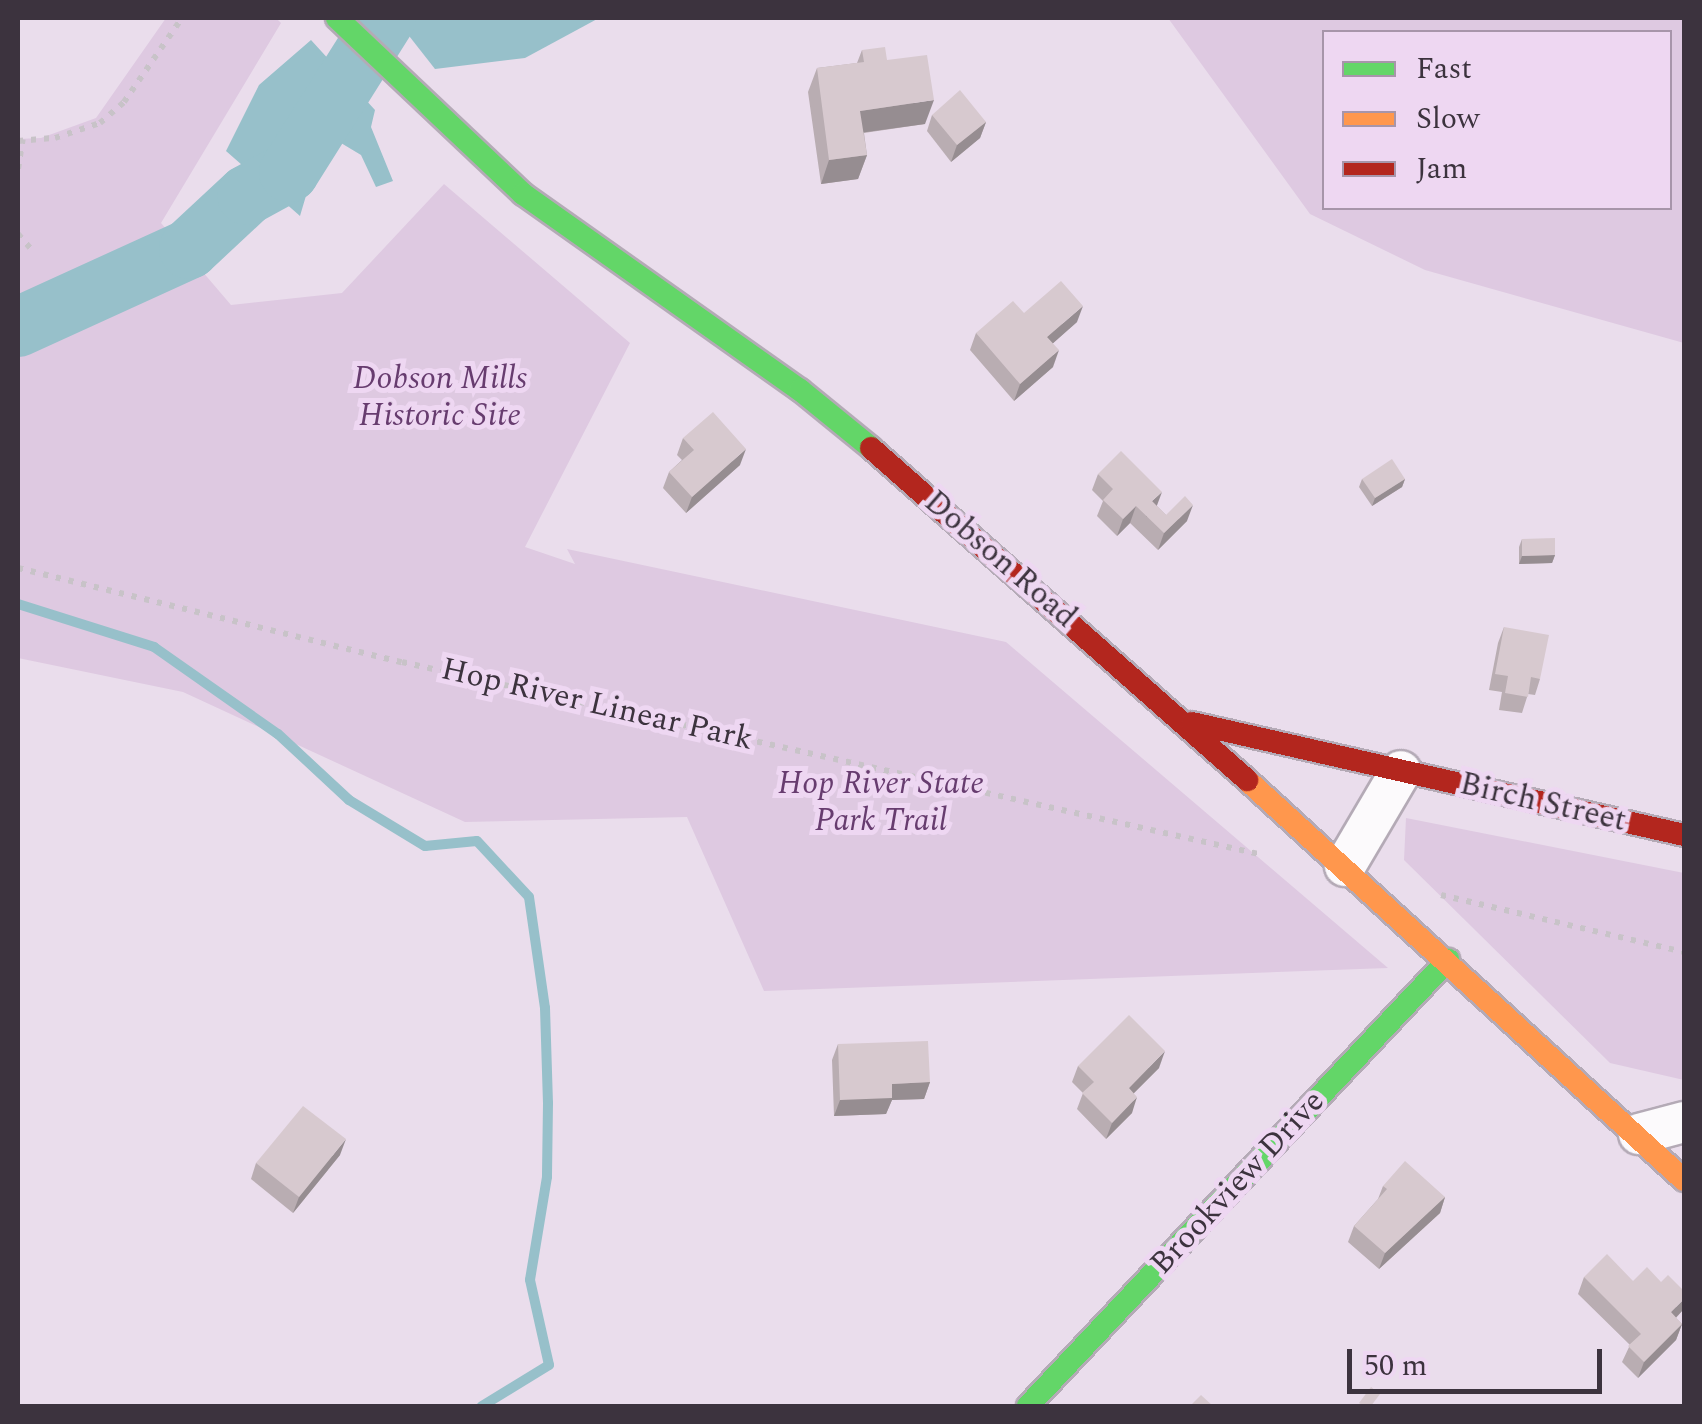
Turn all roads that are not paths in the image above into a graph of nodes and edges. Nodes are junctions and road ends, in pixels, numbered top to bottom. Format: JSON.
{"nodes":[{"id":1,"x":338,"y":18,"type":"edge"},
{"id":2,"x":1184,"y":721,"type":"junction"},
{"id":3,"x":1401,"y":771,"type":"junction"},
{"id":4,"x":1684,"y":835,"type":"edge"},
{"id":5,"x":1345,"y":866,"type":"junction"},
{"id":6,"x":1448,"y":960,"type":"junction"},
{"id":7,"x":1684,"y":1122,"type":"edge"},
{"id":8,"x":1638,"y":1134,"type":"junction"},
{"id":9,"x":1684,"y":1180,"type":"edge"},
{"id":10,"x":1028,"y":1406,"type":"edge"}],
"edges":[{"from":1,"to":2,"type":"street","name":"Dobson Road"},
{"from":2,"to":3,"type":"street","name":"Birch Street"},
{"from":2,"to":5,"type":"street","name":"Dobson Road"},
{"from":3,"to":4,"type":"street","name":"Birch Street"},
{"from":3,"to":5,"type":"street"},
{"from":5,"to":6,"type":"street","name":"Dobson Road"},
{"from":6,"to":8,"type":"street","name":"Dobson Road"},
{"from":6,"to":10,"type":"street","name":"Brookview Drive"},
{"from":7,"to":8,"type":"street"},
{"from":8,"to":9,"type":"street","name":"Dobson Road"}]}
